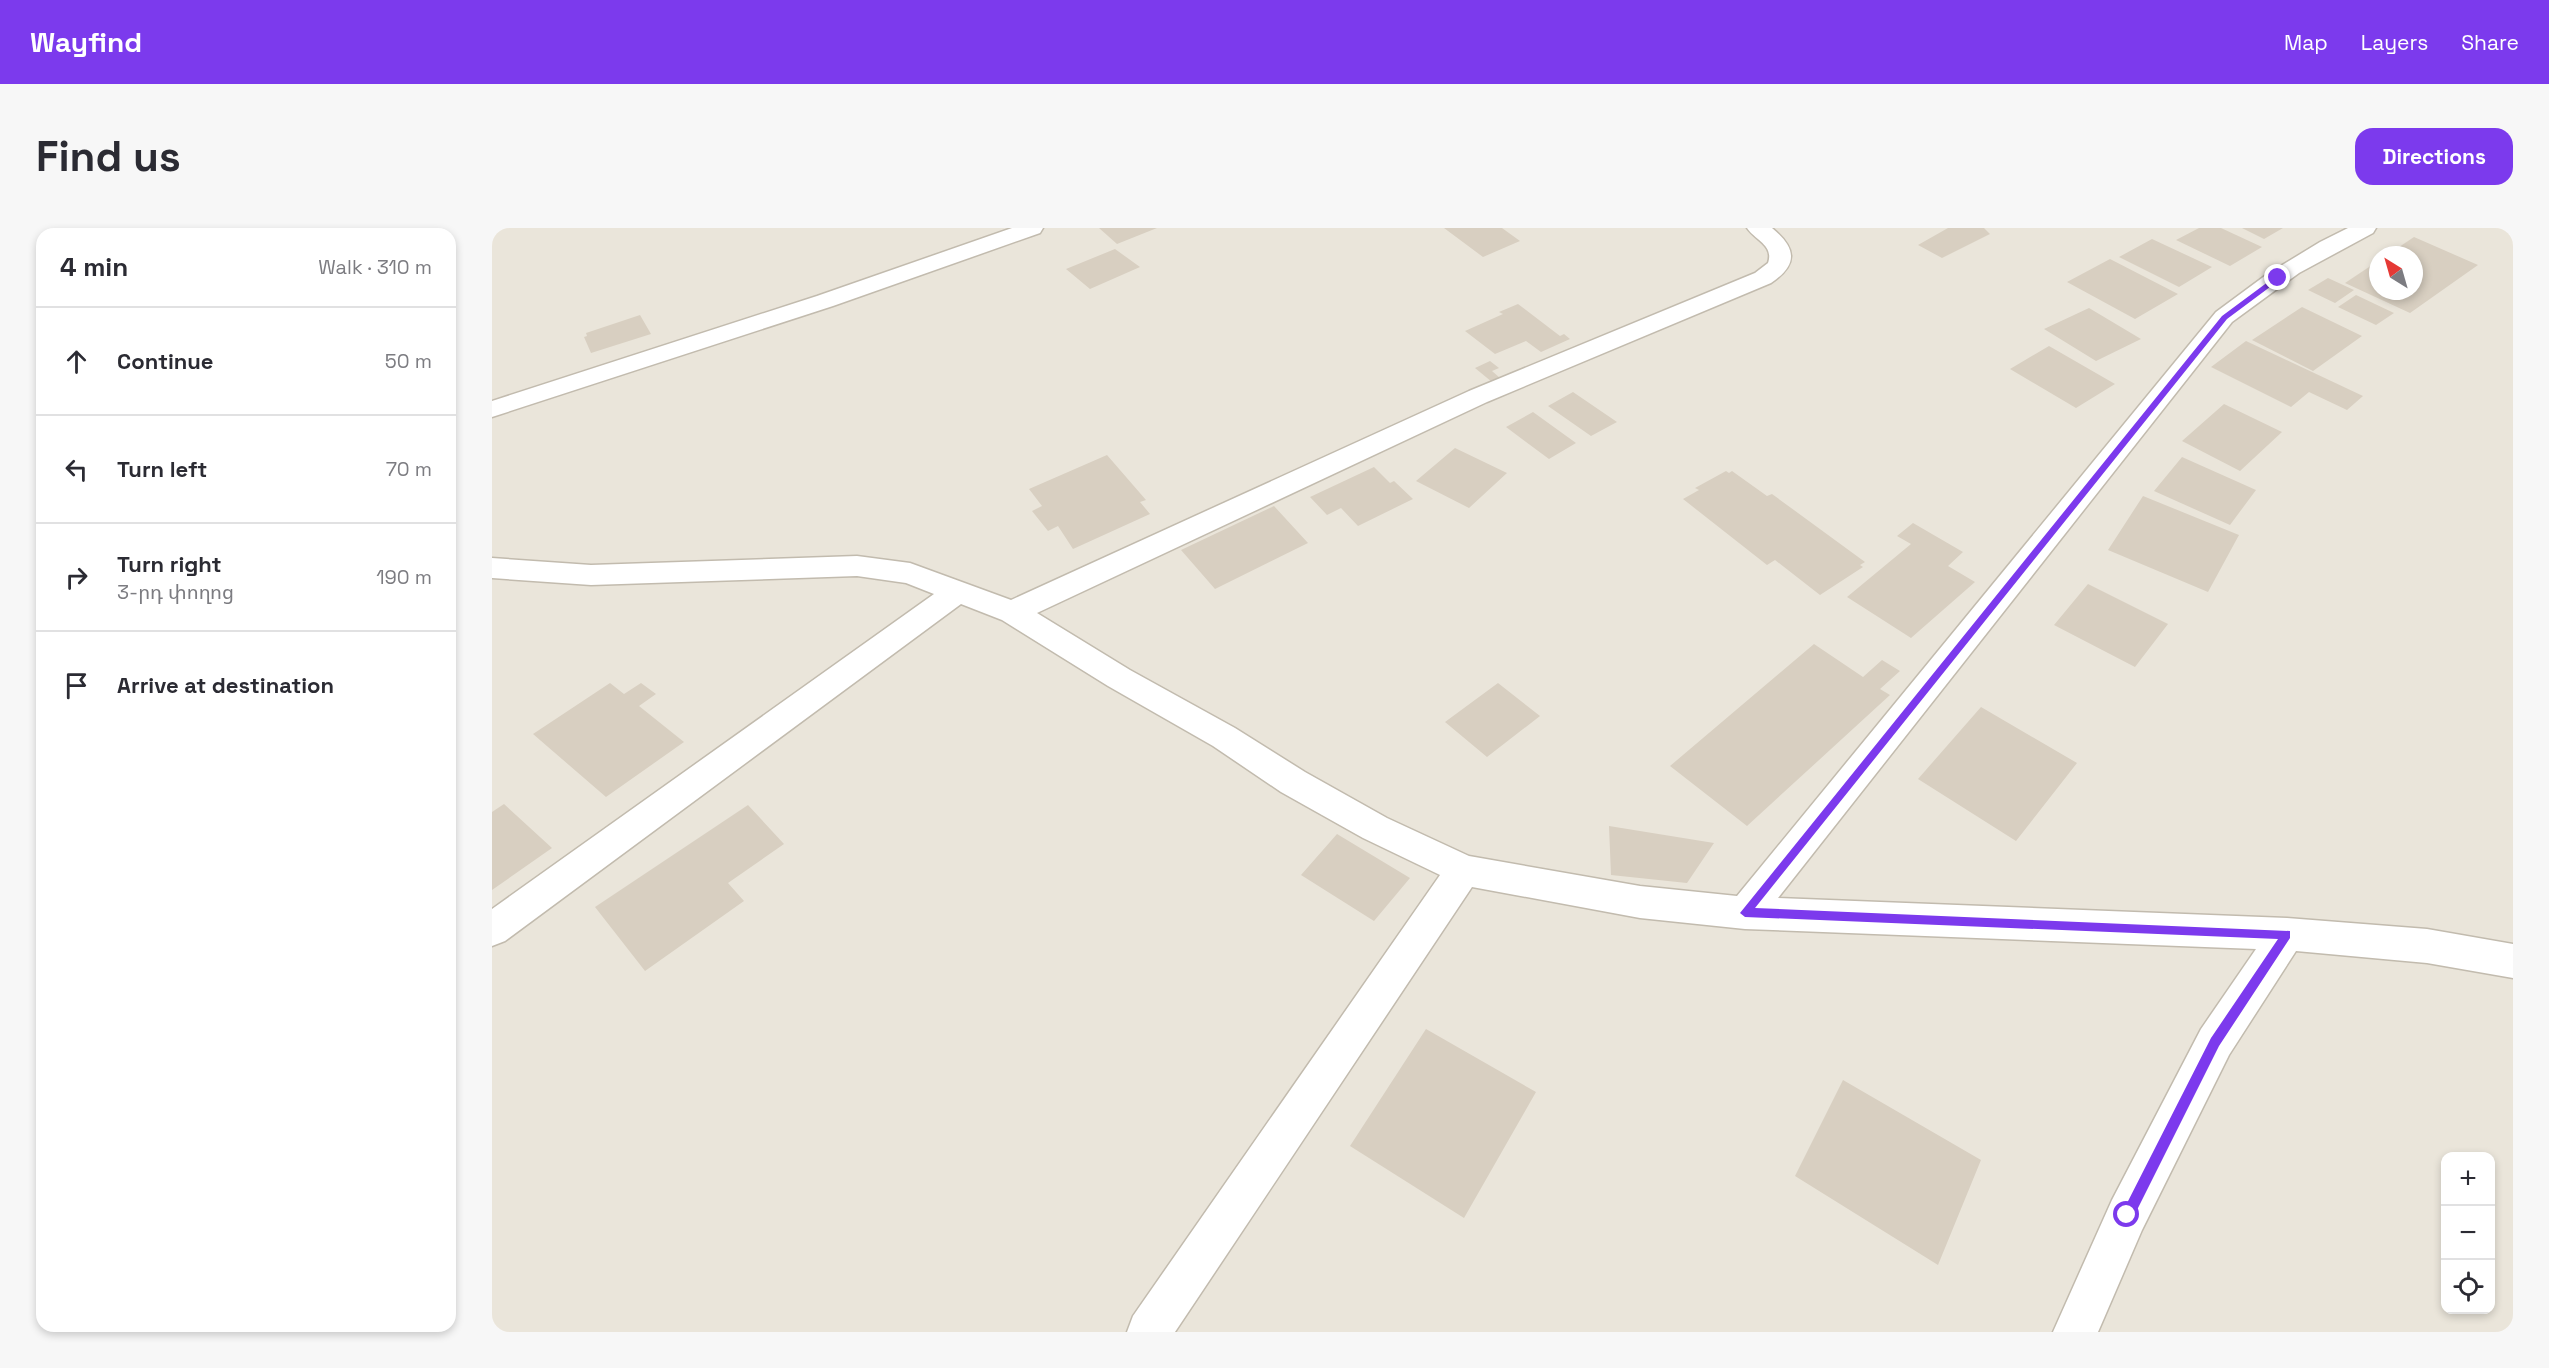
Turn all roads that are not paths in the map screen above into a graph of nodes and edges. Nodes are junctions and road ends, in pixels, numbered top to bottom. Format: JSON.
{"nodes":[{"id":1,"x":1032,"y":228,"type":"edge"},
{"id":2,"x":1758,"y":228,"type":"edge"},
{"id":3,"x":2365,"y":228,"type":"edge"},
{"id":4,"x":492,"y":409,"type":"edge"},
{"id":5,"x":492,"y":568,"type":"edge"},
{"id":6,"x":957,"y":592,"type":"junction"},
{"id":7,"x":1012,"y":612,"type":"junction"},
{"id":8,"x":1464,"y":870,"type":"junction"},
{"id":9,"x":1745,"y":913,"type":"junction"},
{"id":10,"x":492,"y":930,"type":"edge"},
{"id":11,"x":2287,"y":934,"type":"junction"},
{"id":12,"x":2513,"y":961,"type":"edge"},
{"id":13,"x":1149,"y":1332,"type":"edge"},
{"id":14,"x":2075,"y":1332,"type":"edge"}],
"edges":[{"from":1,"to":4,"type":"street"},
{"from":2,"to":7,"type":"street"},
{"from":3,"to":9,"type":"street"},
{"from":5,"to":6,"type":"street"},
{"from":6,"to":7,"type":"street"},
{"from":6,"to":10,"type":"street"},
{"from":7,"to":8,"type":"street"},
{"from":8,"to":9,"type":"street"},
{"from":8,"to":13,"type":"street"},
{"from":9,"to":11,"type":"street"},
{"from":11,"to":12,"type":"street"},
{"from":11,"to":14,"type":"street"}]}
